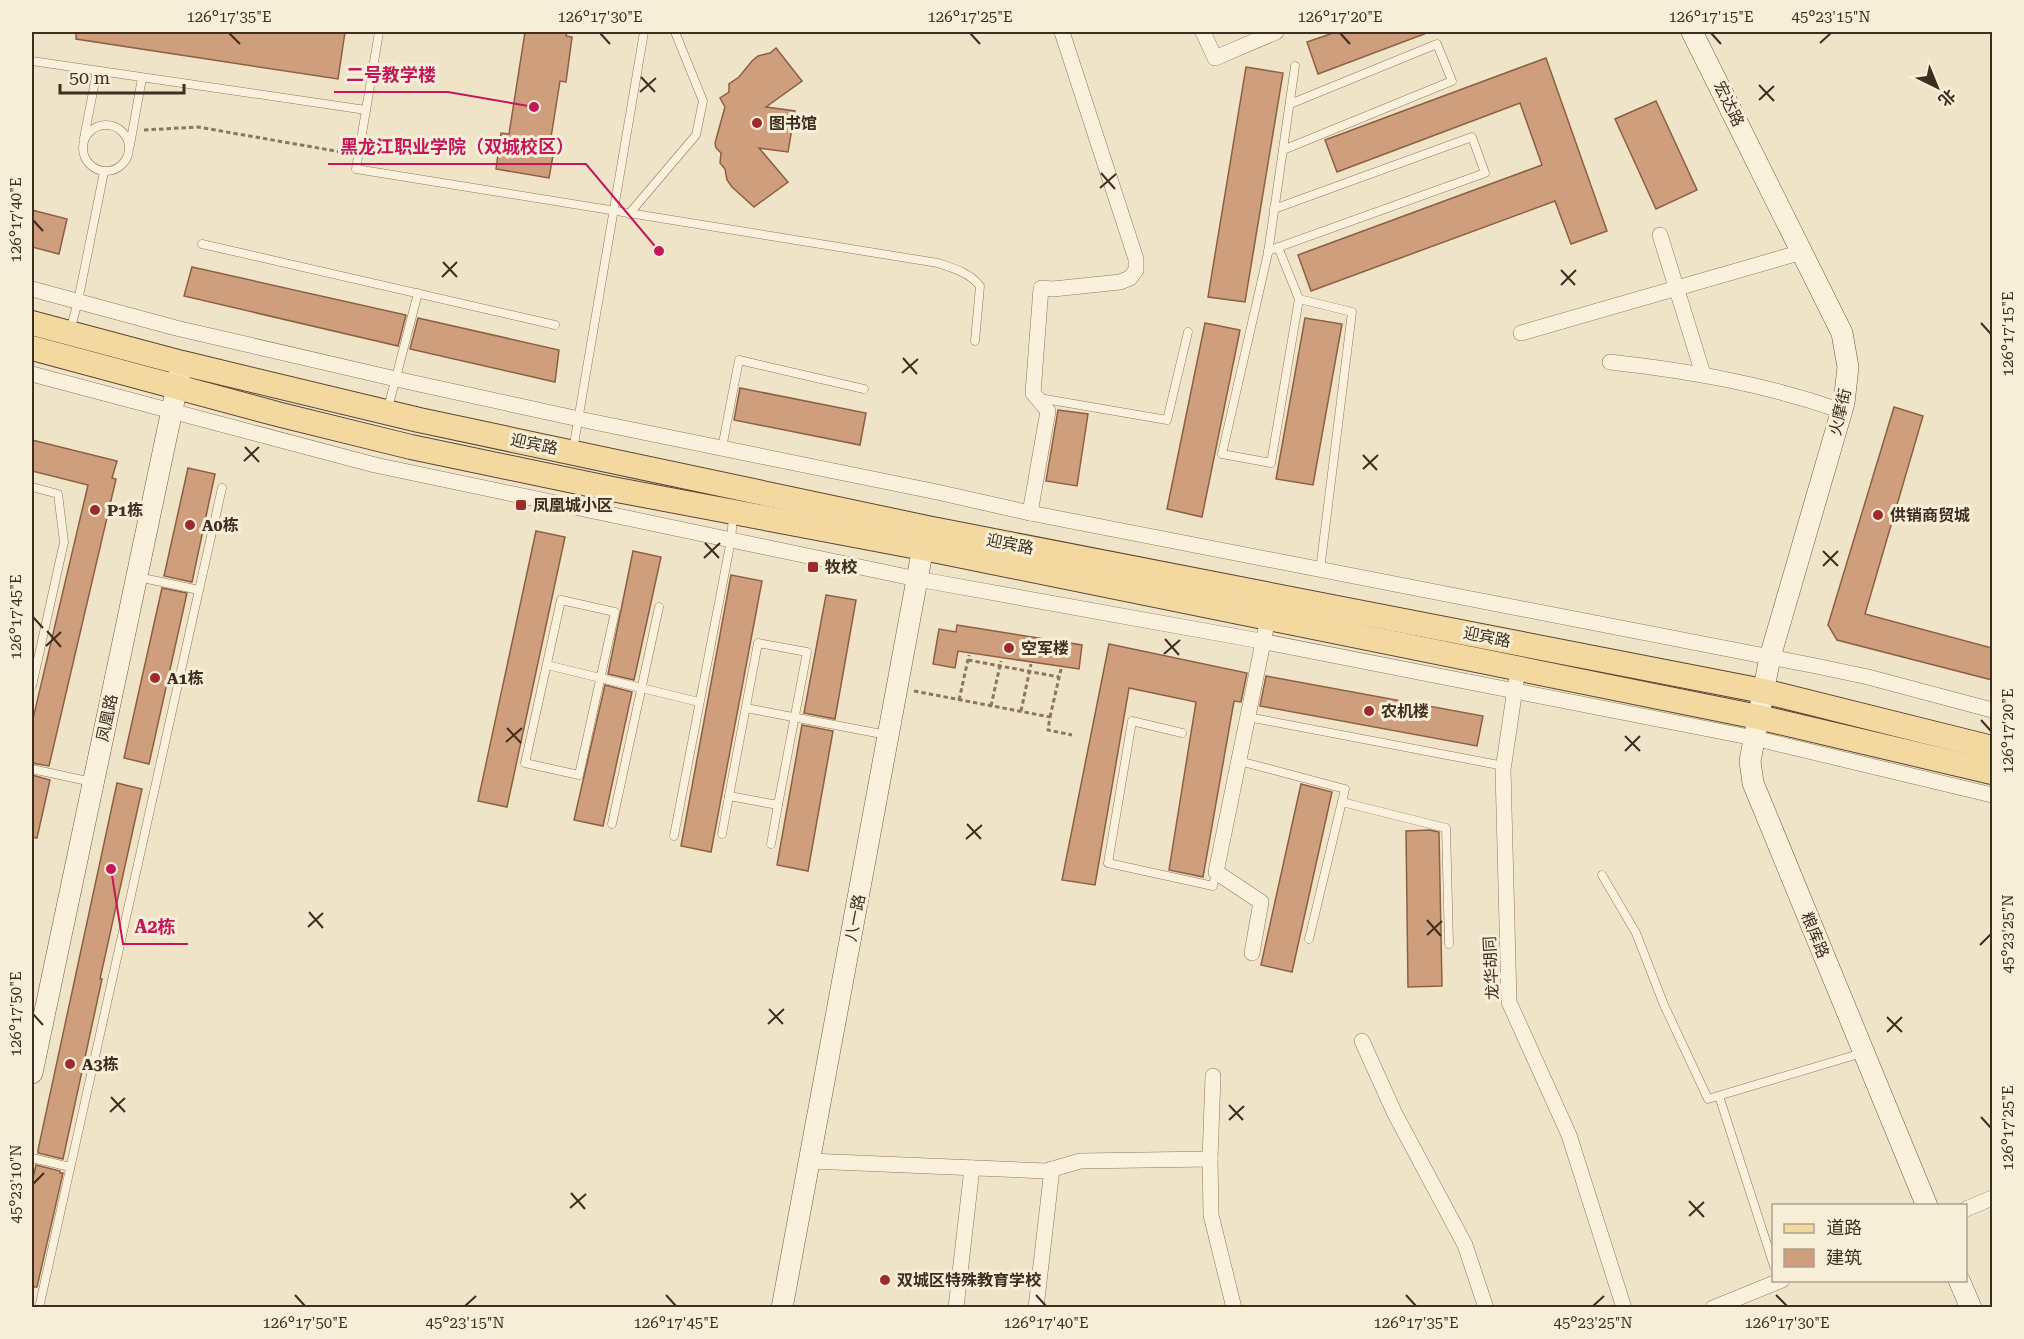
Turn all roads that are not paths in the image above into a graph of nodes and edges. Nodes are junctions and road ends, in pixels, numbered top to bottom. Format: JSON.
{"nodes":[{"id":1,"x":379,"y":32,"type":"edge"},
{"id":2,"x":644,"y":32,"type":"edge"},
{"id":3,"x":675,"y":32,"type":"edge"},
{"id":4,"x":1062,"y":32,"type":"edge"},
{"id":5,"x":1203,"y":32,"type":"edge"},
{"id":6,"x":1276,"y":32,"type":"edge"},
{"id":7,"x":1692,"y":32,"type":"edge"},
{"id":8,"x":32,"y":61,"type":"edge"},
{"id":9,"x":1295,"y":66,"type":"dead end"},
{"id":10,"x":97,"y":71,"type":"junction"},
{"id":11,"x":142,"y":78,"type":"junction"},
{"id":12,"x":1290,"y":104,"type":"junction"},
{"id":13,"x":366,"y":110,"type":"junction"},
{"id":14,"x":84,"y":142,"type":"junction"},
{"id":15,"x":130,"y":146,"type":"junction"},
{"id":16,"x":1283,"y":150,"type":"junction"},
{"id":17,"x":104,"y":172,"type":"junction"},
{"id":18,"x":1765,"y":177,"type":"joint"},
{"id":19,"x":1274,"y":209,"type":"junction"},
{"id":20,"x":613,"y":212,"type":"junction"},
{"id":21,"x":629,"y":214,"type":"junction"},
{"id":22,"x":1660,"y":235,"type":"dead end"},
{"id":23,"x":202,"y":244,"type":"dead end"},
{"id":24,"x":1278,"y":248,"type":"junction"},
{"id":25,"x":1268,"y":251,"type":"junction"},
{"id":26,"x":1802,"y":252,"type":"junction"},
{"id":27,"x":1678,"y":288,"type":"junction"},
{"id":28,"x":32,"y":289,"type":"edge"},
{"id":29,"x":418,"y":293,"type":"junction"},
{"id":30,"x":1299,"y":299,"type":"junction"},
{"id":31,"x":78,"y":301,"type":"junction"},
{"id":32,"x":32,"y":323,"type":"edge"},
{"id":33,"x":555,"y":325,"type":"dead end"},
{"id":34,"x":1188,"y":332,"type":"dead end"},
{"id":35,"x":70,"y":333,"type":"junction"},
{"id":36,"x":1521,"y":333,"type":"dead end"},
{"id":37,"x":975,"y":341,"type":"dead end"},
{"id":38,"x":32,"y":348,"type":"edge"},
{"id":39,"x":1610,"y":362,"type":"dead end"},
{"id":40,"x":32,"y":374,"type":"edge"},
{"id":41,"x":179,"y":374,"type":"junction"},
{"id":42,"x":1703,"y":375,"type":"junction"},
{"id":43,"x":396,"y":379,"type":"junction"},
{"id":44,"x":864,"y":390,"type":"dead end"},
{"id":45,"x":1037,"y":398,"type":"junction"},
{"id":46,"x":171,"y":411,"type":"junction"},
{"id":47,"x":1842,"y":411,"type":"junction"},
{"id":48,"x":387,"y":412,"type":"junction"},
{"id":49,"x":579,"y":419,"type":"junction"},
{"id":50,"x":722,"y":448,"type":"junction"},
{"id":51,"x":573,"y":453,"type":"junction"},
{"id":52,"x":32,"y":487,"type":"edge"},
{"id":53,"x":222,"y":488,"type":"dead end"},
{"id":54,"x":734,"y":512,"type":"junction"},
{"id":55,"x":1030,"y":513,"type":"junction"},
{"id":56,"x":925,"y":538,"type":"junction"},
{"id":57,"x":731,"y":540,"type":"junction"},
{"id":58,"x":1320,"y":570,"type":"junction"},
{"id":59,"x":136,"y":577,"type":"junction"},
{"id":60,"x":917,"y":579,"type":"junction"},
{"id":61,"x":199,"y":590,"type":"junction"},
{"id":62,"x":659,"y":607,"type":"dead end"},
{"id":63,"x":1268,"y":618,"type":"junction"},
{"id":64,"x":1264,"y":642,"type":"junction"},
{"id":65,"x":1522,"y":644,"type":"junction"},
{"id":66,"x":1770,"y":657,"type":"junction"},
{"id":67,"x":547,"y":665,"type":"junction"},
{"id":68,"x":600,"y":678,"type":"junction"},
{"id":69,"x":1516,"y":680,"type":"junction"},
{"id":70,"x":32,"y":686,"type":"edge"},
{"id":71,"x":642,"y":688,"type":"junction"},
{"id":72,"x":1763,"y":691,"type":"junction"},
{"id":73,"x":699,"y":702,"type":"junction"},
{"id":74,"x":746,"y":708,"type":"junction"},
{"id":75,"x":1992,"y":710,"type":"edge"},
{"id":76,"x":795,"y":717,"type":"junction"},
{"id":77,"x":1248,"y":717,"type":"junction"},
{"id":78,"x":1756,"y":727,"type":"junction"},
{"id":79,"x":1182,"y":733,"type":"dead end"},
{"id":80,"x":889,"y":735,"type":"junction"},
{"id":81,"x":1992,"y":748,"type":"edge"},
{"id":82,"x":1239,"y":761,"type":"junction"},
{"id":83,"x":1504,"y":766,"type":"junction"},
{"id":84,"x":32,"y":769,"type":"edge"},
{"id":85,"x":1992,"y":772,"type":"edge"},
{"id":86,"x":93,"y":782,"type":"junction"},
{"id":87,"x":1992,"y":795,"type":"edge"},
{"id":88,"x":729,"y":796,"type":"junction"},
{"id":89,"x":1342,"y":802,"type":"junction"},
{"id":90,"x":778,"y":805,"type":"junction"},
{"id":91,"x":612,"y":824,"type":"dead end"},
{"id":92,"x":722,"y":834,"type":"dead end"},
{"id":93,"x":674,"y":836,"type":"dead end"},
{"id":94,"x":771,"y":844,"type":"dead end"},
{"id":95,"x":1216,"y":872,"type":"junction"},
{"id":96,"x":1602,"y":875,"type":"dead end"},
{"id":97,"x":1309,"y":939,"type":"dead end"},
{"id":98,"x":1449,"y":944,"type":"dead end"},
{"id":99,"x":1252,"y":952,"type":"dead end"},
{"id":100,"x":1362,"y":1041,"type":"dead end"},
{"id":101,"x":1863,"y":1052,"type":"junction"},
{"id":102,"x":32,"y":1073,"type":"edge"},
{"id":103,"x":1213,"y":1076,"type":"dead end"},
{"id":104,"x":1719,"y":1096,"type":"junction"},
{"id":105,"x":32,"y":1158,"type":"edge"},
{"id":106,"x":1210,"y":1159,"type":"junction"},
{"id":107,"x":810,"y":1161,"type":"junction"},
{"id":108,"x":70,"y":1167,"type":"junction"},
{"id":109,"x":972,"y":1168,"type":"junction"},
{"id":110,"x":1052,"y":1170,"type":"junction"},
{"id":111,"x":1992,"y":1198,"type":"edge"},
{"id":112,"x":1926,"y":1204,"type":"edge"},
{"id":113,"x":1967,"y":1208,"type":"edge"},
{"id":114,"x":1772,"y":1263,"type":"edge"},
{"id":115,"x":1777,"y":1282,"type":"edge"},
{"id":116,"x":1959,"y":1282,"type":"edge"},
{"id":117,"x":39,"y":1308,"type":"edge"},
{"id":118,"x":782,"y":1308,"type":"edge"},
{"id":119,"x":956,"y":1308,"type":"edge"},
{"id":120,"x":1036,"y":1308,"type":"edge"},
{"id":121,"x":1234,"y":1308,"type":"edge"},
{"id":122,"x":1486,"y":1308,"type":"edge"},
{"id":123,"x":1624,"y":1308,"type":"edge"},
{"id":124,"x":1713,"y":1308,"type":"edge"},
{"id":125,"x":1971,"y":1308,"type":"edge"}],
"edges":[{"from":1,"to":13,"type":"lane"},
{"from":2,"to":20,"type":"lane"},
{"from":3,"to":21,"type":"lane"},
{"from":4,"to":45,"type":"street"},
{"from":5,"to":6,"type":"street"},
{"from":7,"to":18,"type":"street","name":"宏达路"},
{"from":8,"to":10,"type":"lane"},
{"from":9,"to":12,"type":"lane"},
{"from":10,"to":11,"type":"lane"},
{"from":10,"to":14,"type":"lane"},
{"from":11,"to":13,"type":"lane"},
{"from":11,"to":15,"type":"lane"},
{"from":12,"to":16,"type":"lane"},
{"from":12,"to":16,"type":"lane"},
{"from":13,"to":20,"type":"lane"},
{"from":14,"to":15,"type":"lane"},
{"from":14,"to":17,"type":"lane"},
{"from":15,"to":17,"type":"lane"},
{"from":16,"to":19,"type":"lane"},
{"from":17,"to":31,"type":"lane"},
{"from":18,"to":26,"type":"street","name":"火摩街"},
{"from":19,"to":24,"type":"lane"},
{"from":19,"to":25,"type":"lane"},
{"from":20,"to":21,"type":"lane"},
{"from":20,"to":49,"type":"lane"},
{"from":21,"to":37,"type":"lane"},
{"from":22,"to":27,"type":"street"},
{"from":23,"to":29,"type":"lane"},
{"from":24,"to":25,"type":"lane"},
{"from":24,"to":30,"type":"lane"},
{"from":25,"to":30,"type":"lane"},
{"from":26,"to":27,"type":"street"},
{"from":26,"to":47,"type":"street","name":"火摩街"},
{"from":27,"to":36,"type":"street"},
{"from":27,"to":42,"type":"street"},
{"from":28,"to":31,"type":"street"},
{"from":29,"to":33,"type":"lane"},
{"from":29,"to":43,"type":"lane"},
{"from":30,"to":58,"type":"lane"},
{"from":31,"to":35,"type":"lane"},
{"from":31,"to":43,"type":"street"},
{"from":32,"to":35,"type":"main road","name":"迎宾路"},
{"from":34,"to":45,"type":"lane"},
{"from":35,"to":41,"type":"main road","name":"迎宾路"},
{"from":38,"to":41,"type":"main road","name":"迎宾路"},
{"from":39,"to":42,"type":"street"},
{"from":40,"to":46,"type":"street"},
{"from":41,"to":46,"type":"street","name":"凤凰路"},
{"from":41,"to":48,"type":"main road","name":"迎宾路"},
{"from":41,"to":54,"type":"main road","name":"迎宾路"},
{"from":42,"to":47,"type":"street"},
{"from":43,"to":48,"type":"lane"},
{"from":43,"to":49,"type":"street"},
{"from":44,"to":50,"type":"lane"},
{"from":45,"to":55,"type":"street"},
{"from":46,"to":57,"type":"street"},
{"from":46,"to":59,"type":"street","name":"凤凰路"},
{"from":47,"to":66,"type":"street","name":"火摩街"},
{"from":48,"to":51,"type":"main road","name":"迎宾路"},
{"from":49,"to":50,"type":"street"},
{"from":49,"to":51,"type":"lane"},
{"from":50,"to":55,"type":"street"},
{"from":51,"to":56,"type":"main road","name":"迎宾路"},
{"from":52,"to":70,"type":"lane"},
{"from":53,"to":61,"type":"lane"},
{"from":54,"to":56,"type":"main road","name":"迎宾路"},
{"from":54,"to":57,"type":"lane"},
{"from":55,"to":58,"type":"street"},
{"from":56,"to":60,"type":"street","name":"八一路"},
{"from":56,"to":63,"type":"main road","name":"迎宾路"},
{"from":56,"to":65,"type":"main road","name":"迎宾路"},
{"from":57,"to":60,"type":"street"},
{"from":57,"to":73,"type":"lane"},
{"from":58,"to":66,"type":"street"},
{"from":59,"to":61,"type":"lane"},
{"from":59,"to":86,"type":"street","name":"凤凰路"},
{"from":60,"to":64,"type":"street"},
{"from":60,"to":80,"type":"street","name":"八一路"},
{"from":61,"to":108,"type":"lane"},
{"from":62,"to":71,"type":"lane"},
{"from":63,"to":64,"type":"street"},
{"from":63,"to":69,"type":"main road","name":"迎宾路"},
{"from":64,"to":69,"type":"street"},
{"from":64,"to":77,"type":"street"},
{"from":65,"to":69,"type":"street","name":"龙华胡同"},
{"from":65,"to":72,"type":"main road","name":"迎宾路"},
{"from":66,"to":72,"type":"street","name":"粮库路"},
{"from":66,"to":75,"type":"street"},
{"from":67,"to":68,"type":"lane"},
{"from":67,"to":68,"type":"lane"},
{"from":67,"to":68,"type":"lane"},
{"from":68,"to":71,"type":"lane"},
{"from":69,"to":78,"type":"main road","name":"迎宾路"},
{"from":69,"to":83,"type":"street","name":"龙华胡同"},
{"from":71,"to":73,"type":"lane"},
{"from":71,"to":91,"type":"lane"},
{"from":72,"to":78,"type":"street","name":"粮库路"},
{"from":72,"to":81,"type":"main road","name":"迎宾路"},
{"from":73,"to":93,"type":"lane"},
{"from":74,"to":76,"type":"lane"},
{"from":74,"to":76,"type":"lane"},
{"from":74,"to":88,"type":"lane"},
{"from":76,"to":80,"type":"lane"},
{"from":76,"to":90,"type":"lane"},
{"from":77,"to":82,"type":"street"},
{"from":77,"to":83,"type":"lane"},
{"from":78,"to":85,"type":"main road","name":"迎宾路"},
{"from":78,"to":87,"type":"street"},
{"from":78,"to":101,"type":"street","name":"粮库路"},
{"from":79,"to":95,"type":"lane"},
{"from":80,"to":107,"type":"street","name":"八一路"},
{"from":82,"to":89,"type":"lane"},
{"from":82,"to":95,"type":"street"},
{"from":83,"to":123,"type":"street","name":"龙华胡同"},
{"from":84,"to":86,"type":"lane"},
{"from":86,"to":102,"type":"street","name":"凤凰路"},
{"from":88,"to":90,"type":"lane"},
{"from":88,"to":92,"type":"lane"},
{"from":89,"to":97,"type":"lane"},
{"from":89,"to":98,"type":"lane"},
{"from":90,"to":94,"type":"lane"},
{"from":95,"to":99,"type":"street"},
{"from":96,"to":104,"type":"lane"},
{"from":100,"to":122,"type":"street"},
{"from":101,"to":104,"type":"lane"},
{"from":101,"to":112,"type":"street","name":"粮库路"},
{"from":103,"to":106,"type":"street"},
{"from":104,"to":114,"type":"lane"},
{"from":105,"to":108,"type":"lane"},
{"from":106,"to":110,"type":"street"},
{"from":106,"to":121,"type":"street"},
{"from":107,"to":109,"type":"street"},
{"from":107,"to":118,"type":"street","name":"八一路"},
{"from":108,"to":117,"type":"lane"},
{"from":109,"to":110,"type":"street"},
{"from":109,"to":119,"type":"street"},
{"from":110,"to":120,"type":"street"},
{"from":111,"to":113,"type":"street"},
{"from":115,"to":124,"type":"street"},
{"from":116,"to":125,"type":"street"}]}
